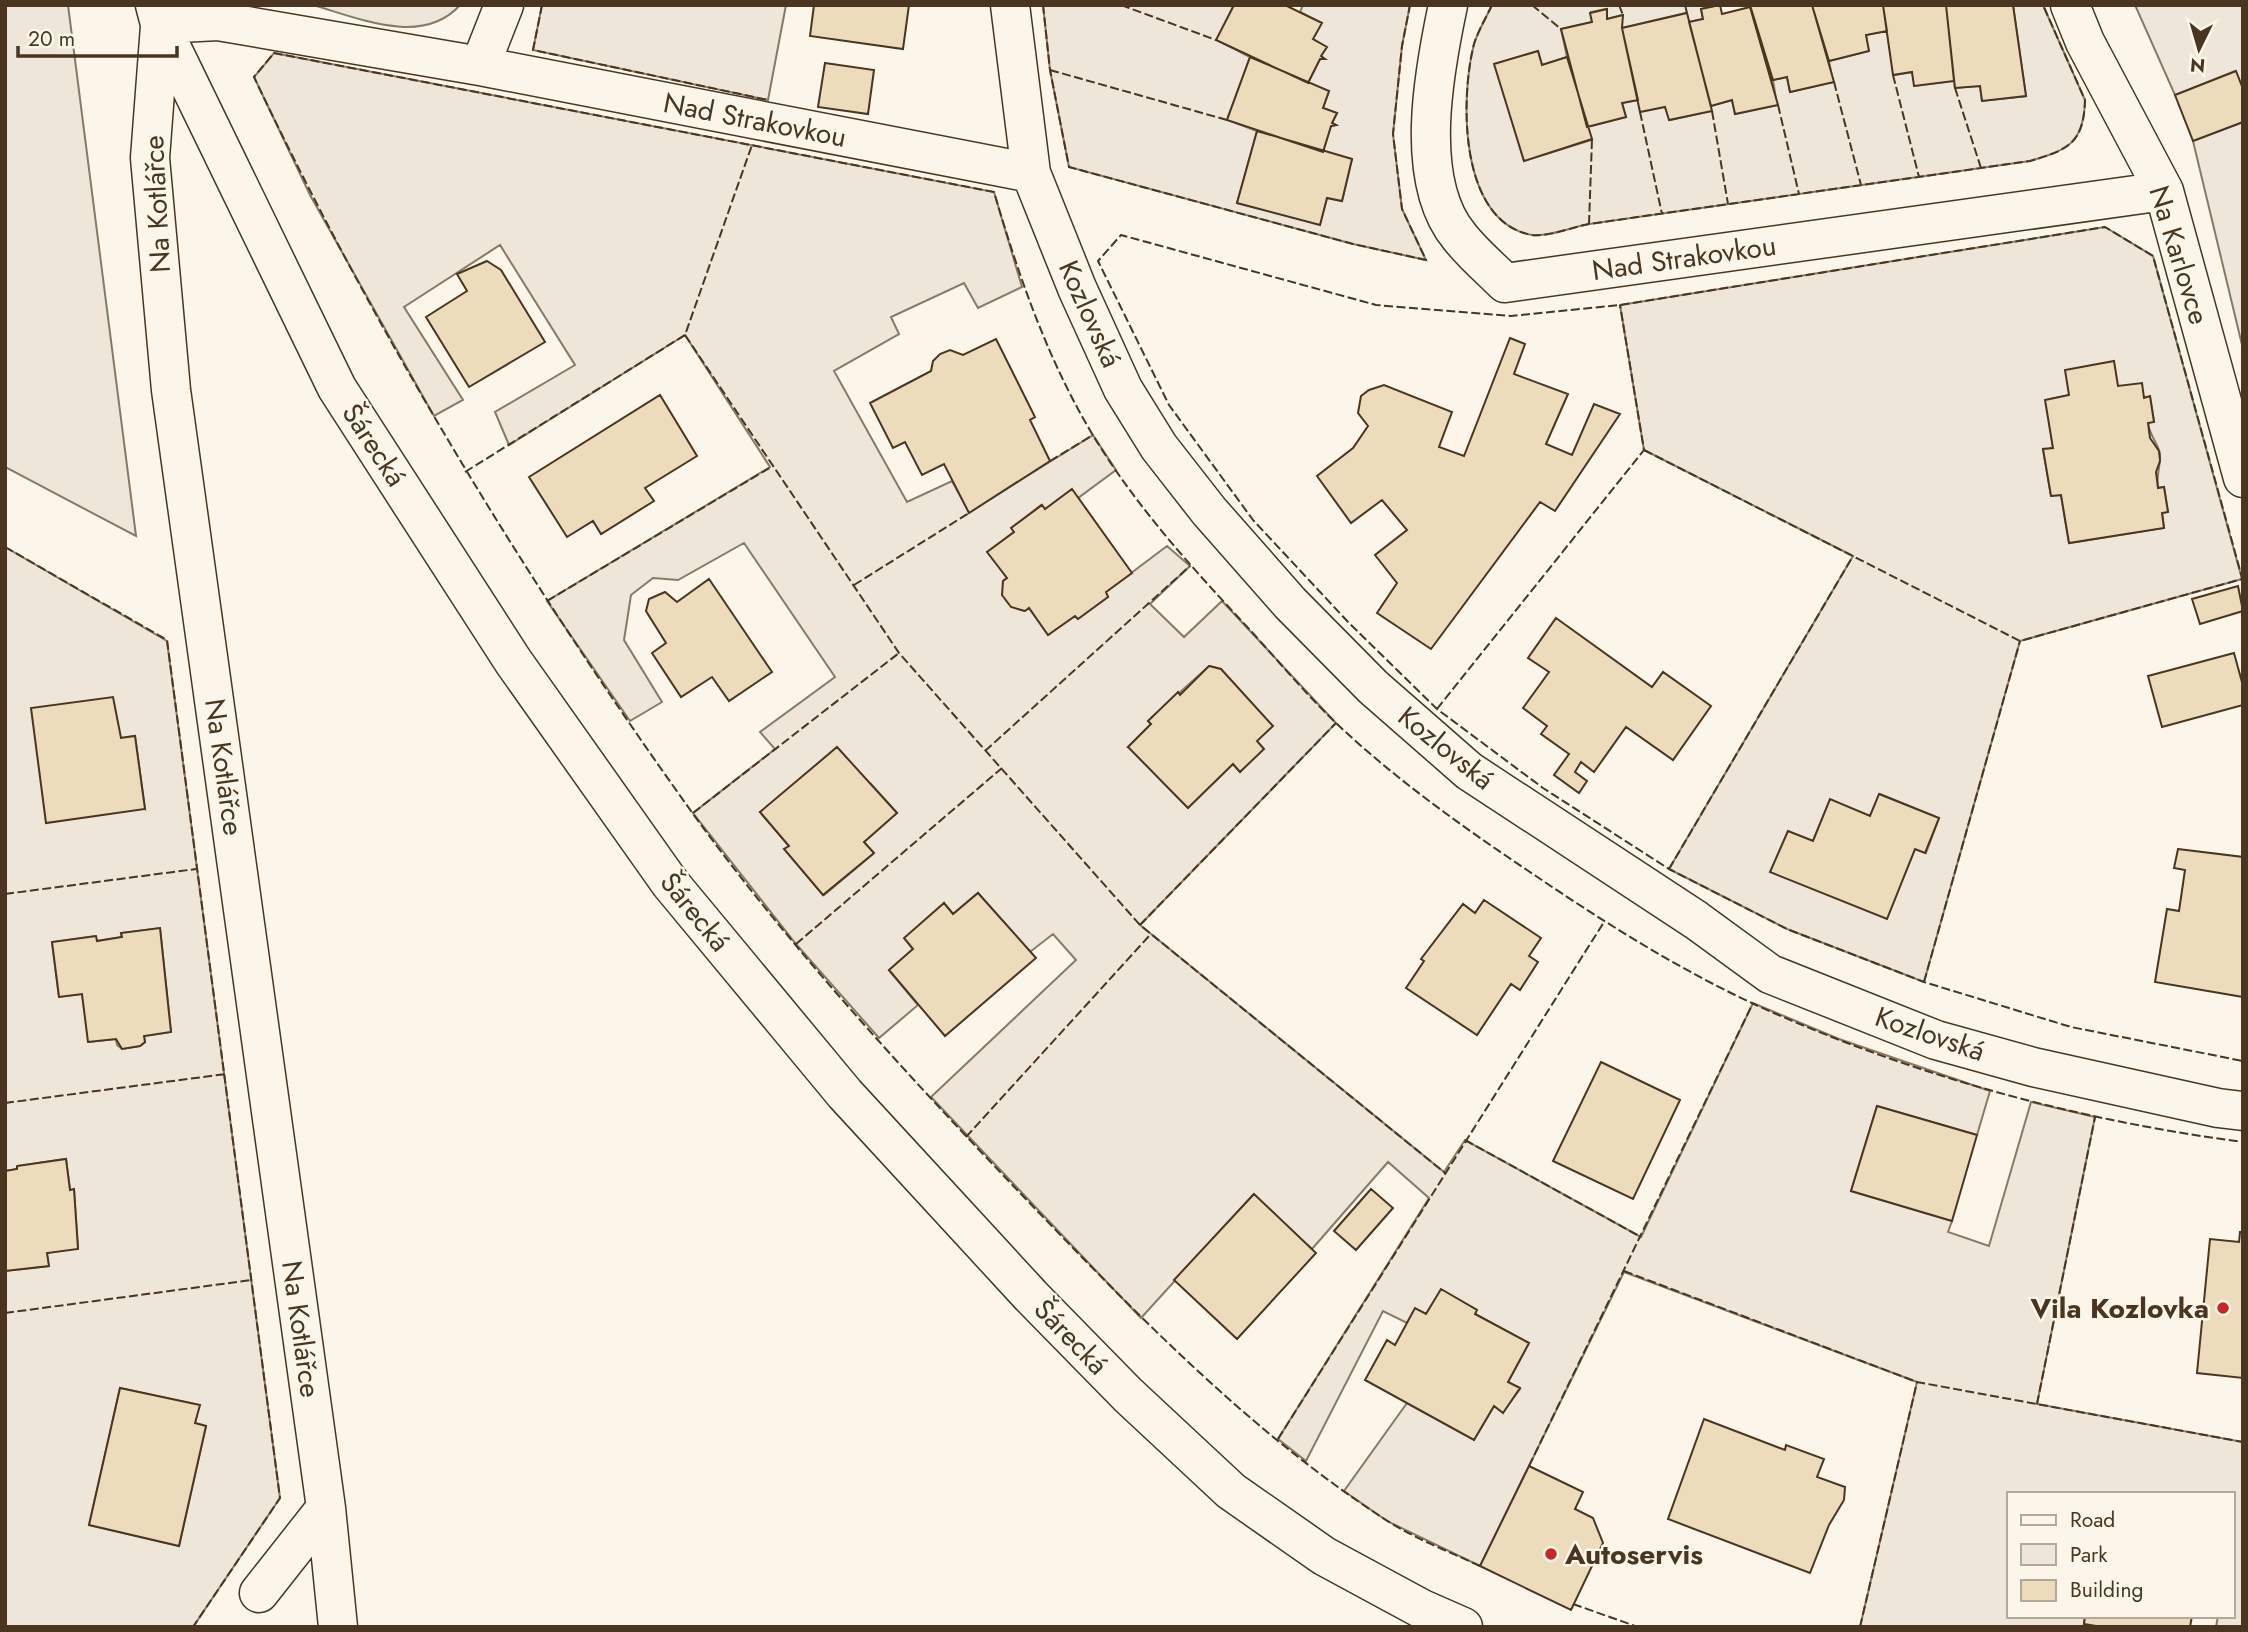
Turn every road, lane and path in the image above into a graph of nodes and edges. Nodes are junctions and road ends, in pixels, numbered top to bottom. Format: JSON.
{"nodes":[{"id":1,"x":504,"y":5,"type":"edge"},
{"id":2,"x":1010,"y":5,"type":"edge"},
{"id":3,"x":1448,"y":5,"type":"edge"},
{"id":4,"x":2070,"y":5,"type":"edge"},
{"id":5,"x":158,"y":15,"type":"edge"},
{"id":6,"x":480,"y":66,"type":"junction"},
{"id":7,"x":1031,"y":173,"type":"junction"},
{"id":8,"x":2164,"y":191,"type":"junction"},
{"id":9,"x":2243,"y":478,"type":"edge"},
{"id":10,"x":2243,"y":1111,"type":"edge"},
{"id":11,"x":326,"y":1508,"type":"junction"},
{"id":12,"x":259,"y":1593,"type":"dead end"},
{"id":13,"x":338,"y":1627,"type":"edge"},
{"id":14,"x":1463,"y":1627,"type":"edge"}],
"edges":[{"from":1,"to":6,"type":"street"},
{"from":2,"to":7,"type":"street","name":"Kozlovská"},
{"from":3,"to":8,"type":"street","name":"Nad Strakovkou"},
{"from":4,"to":8,"type":"street","name":"Na Karlovce"},
{"from":5,"to":6,"type":"street","name":"Nad Strakovkou"},
{"from":5,"to":11,"type":"street","name":"Na Kotlářce"},
{"from":5,"to":14,"type":"street","name":"Šárecká"},
{"from":6,"to":7,"type":"street","name":"Nad Strakovkou"},
{"from":7,"to":10,"type":"street","name":"Kozlovská"},
{"from":8,"to":9,"type":"street","name":"Na Karlovce"},
{"from":11,"to":12,"type":"street"},
{"from":11,"to":13,"type":"street","name":"Na Kotlářce"}]}
